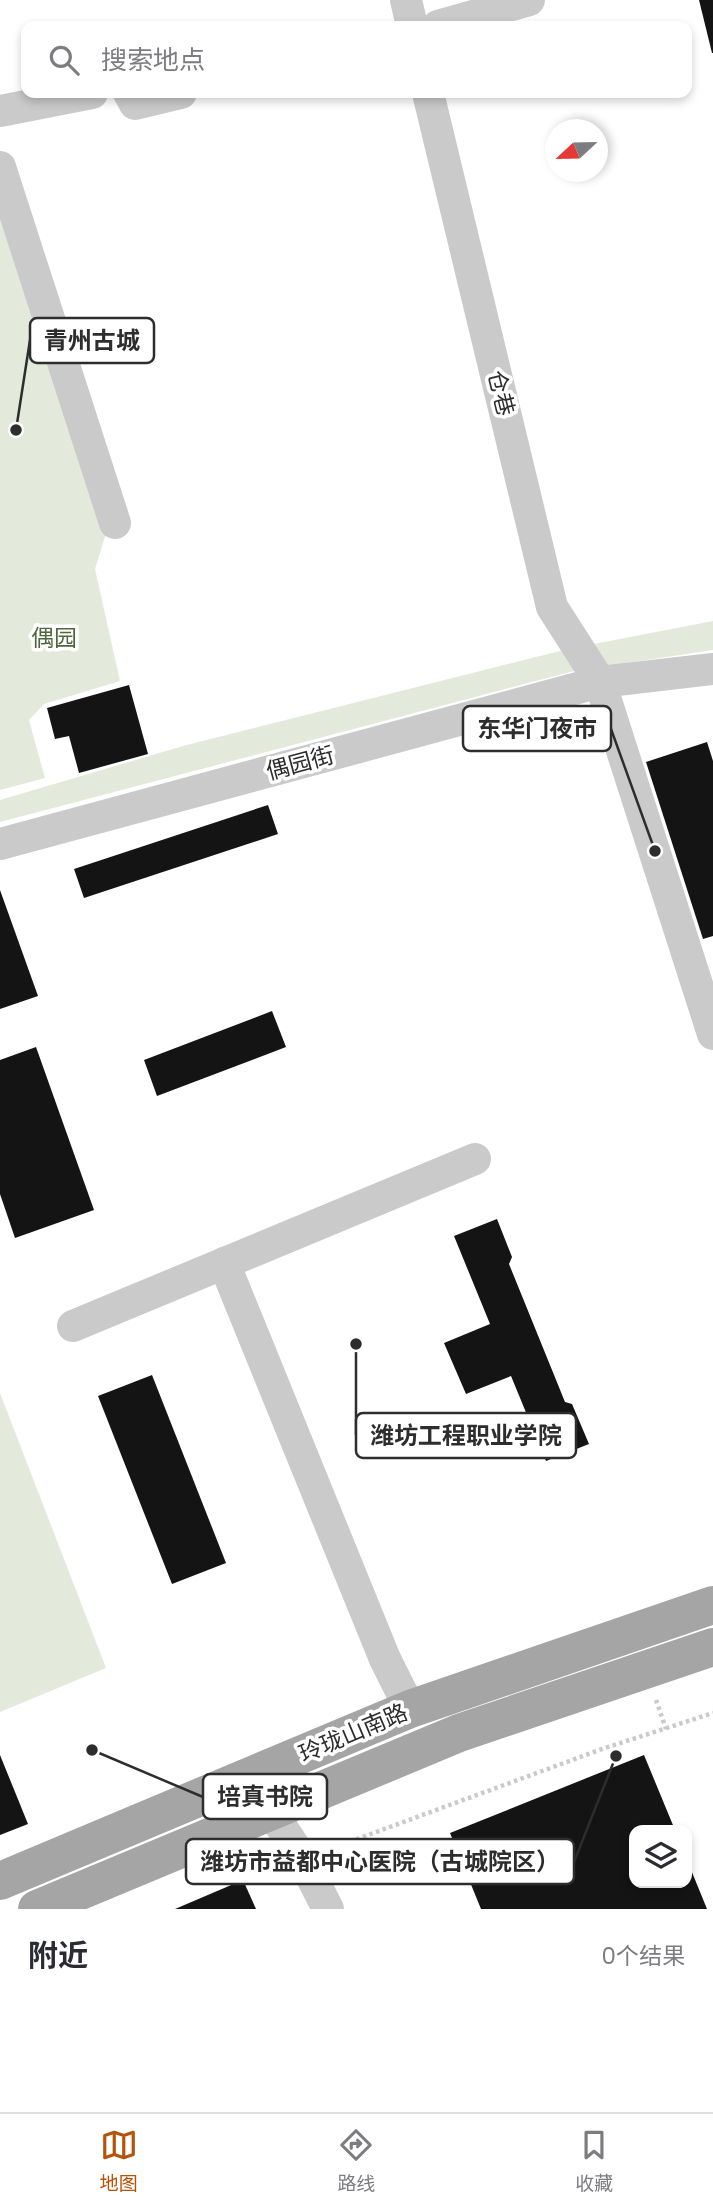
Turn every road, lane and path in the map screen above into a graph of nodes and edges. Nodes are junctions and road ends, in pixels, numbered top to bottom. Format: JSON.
{"nodes":[{"id":1,"x":406,"y":0,"type":"edge"},
{"id":2,"x":529,"y":0,"type":"edge"},
{"id":3,"x":411,"y":21,"type":"edge"},
{"id":4,"x":456,"y":21,"type":"edge"},
{"id":5,"x":66,"y":98,"type":"edge"},
{"id":6,"x":132,"y":98,"type":"edge"},
{"id":7,"x":160,"y":98,"type":"edge"},
{"id":8,"x":429,"y":98,"type":"edge"},
{"id":9,"x":0,"y":111,"type":"edge"},
{"id":10,"x":0,"y":167,"type":"edge"},
{"id":11,"x":115,"y":523,"type":"dead end"},
{"id":12,"x":713,"y":668,"type":"edge"},
{"id":13,"x":600,"y":682,"type":"junction"},
{"id":14,"x":0,"y":844,"type":"edge"},
{"id":15,"x":713,"y":1034,"type":"edge"},
{"id":16,"x":475,"y":1159,"type":"dead end"},
{"id":17,"x":224,"y":1264,"type":"junction"},
{"id":18,"x":73,"y":1326,"type":"dead end"},
{"id":19,"x":713,"y":1605,"type":"edge"},
{"id":20,"x":713,"y":1647,"type":"edge"},
{"id":21,"x":410,"y":1709,"type":"junction"},
{"id":22,"x":713,"y":1713,"type":"edge"},
{"id":23,"x":271,"y":1811,"type":"junction"},
{"id":24,"x":303,"y":1860,"type":"junction"},
{"id":25,"x":0,"y":1881,"type":"edge"},
{"id":26,"x":37,"y":1909,"type":"edge"},
{"id":27,"x":328,"y":1909,"type":"edge"}],
"edges":[{"from":1,"to":3,"type":"street"},
{"from":2,"to":4,"type":"street"},
{"from":5,"to":9,"type":"street"},
{"from":6,"to":7,"type":"street"},
{"from":8,"to":13,"type":"street","name":"仓巷"},
{"from":10,"to":11,"type":"street"},
{"from":12,"to":13,"type":"street","name":"偶园街"},
{"from":13,"to":14,"type":"street","name":"偶园街"},
{"from":13,"to":15,"type":"street","name":"仓巷"},
{"from":16,"to":17,"type":"street"},
{"from":17,"to":18,"type":"street"},
{"from":17,"to":21,"type":"street"},
{"from":19,"to":21,"type":"main road","name":"玲珑山南路"},
{"from":20,"to":23,"type":"main road","name":"玲珑山南路"},
{"from":21,"to":25,"type":"main road","name":"玲珑山南路"},
{"from":22,"to":24,"type":"path"},
{"from":23,"to":24,"type":"street"},
{"from":23,"to":26,"type":"main road","name":"玲珑山南路"},
{"from":24,"to":27,"type":"street"}]}
